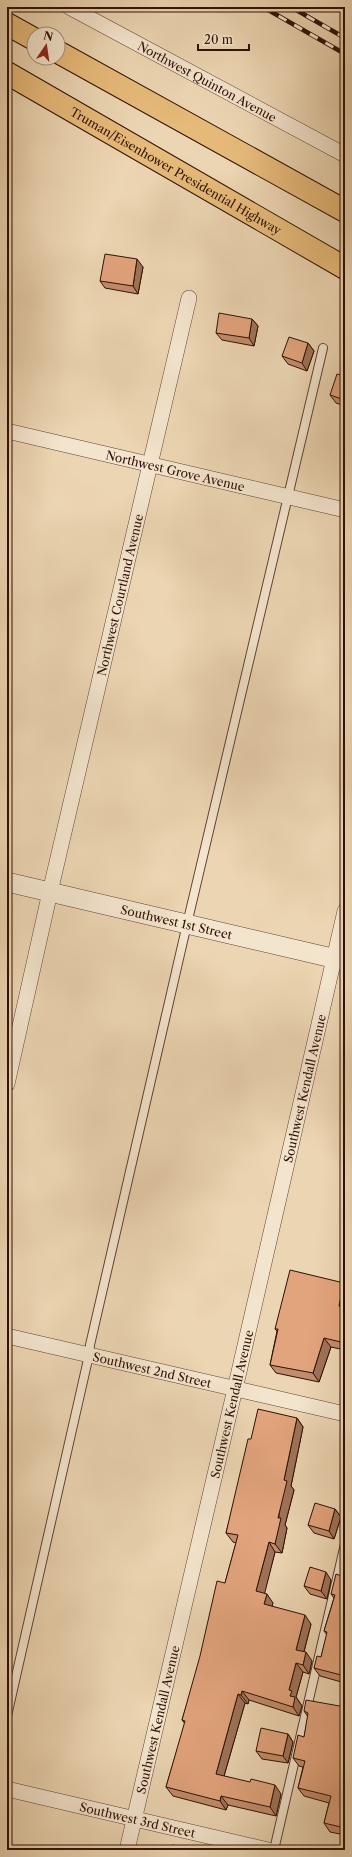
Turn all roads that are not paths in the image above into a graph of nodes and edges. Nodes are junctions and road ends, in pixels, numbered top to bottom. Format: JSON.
{"nodes":[{"id":1,"x":69,"y":7,"type":"edge"},
{"id":2,"x":7,"y":24,"type":"edge"},
{"id":3,"x":26,"y":35,"type":"edge"},
{"id":4,"x":66,"y":56,"type":"edge"},
{"id":5,"x":7,"y":73,"type":"edge"},
{"id":6,"x":345,"y":155,"type":"edge"},
{"id":7,"x":345,"y":211,"type":"edge"},
{"id":8,"x":345,"y":268,"type":"edge"},
{"id":9,"x":190,"y":298,"type":"dead end"},
{"id":10,"x":323,"y":348,"type":"dead end"},
{"id":11,"x":7,"y":430,"type":"edge"},
{"id":12,"x":151,"y":464,"type":"junction"},
{"id":13,"x":287,"y":496,"type":"junction"},
{"id":14,"x":345,"y":510,"type":"edge"},
{"id":15,"x":7,"y":882,"type":"edge"},
{"id":16,"x":50,"y":892,"type":"junction"},
{"id":17,"x":345,"y":911,"type":"edge"},
{"id":18,"x":187,"y":924,"type":"junction"},
{"id":19,"x":340,"y":960,"type":"edge"},
{"id":20,"x":7,"y":1084,"type":"edge"},
{"id":21,"x":7,"y":1336,"type":"edge"},
{"id":22,"x":89,"y":1355,"type":"junction"},
{"id":23,"x":235,"y":1389,"type":"junction"},
{"id":24,"x":345,"y":1414,"type":"edge"},
{"id":25,"x":345,"y":1544,"type":"edge"},
{"id":26,"x":7,"y":1716,"type":"edge"},
{"id":27,"x":7,"y":1789,"type":"edge"},
{"id":28,"x":134,"y":1818,"type":"junction"},
{"id":29,"x":127,"y":1850,"type":"edge"},
{"id":30,"x":268,"y":1850,"type":"edge"},
{"id":31,"x":274,"y":1850,"type":"edge"}],
"edges":[{"from":1,"to":6,"type":"street","name":"Northwest Quinton Avenue"},
{"from":2,"to":3,"type":"highway"},
{"from":4,"to":7,"type":"highway"},
{"from":5,"to":8,"type":"highway","name":"Truman/Eisenhower Presidential Highway"},
{"from":9,"to":12,"type":"street","name":"Northwest Courtland Avenue"},
{"from":10,"to":13,"type":"lane"},
{"from":11,"to":12,"type":"street","name":"Northwest Grove Avenue"},
{"from":12,"to":13,"type":"street","name":"Northwest Grove Avenue"},
{"from":12,"to":16,"type":"street","name":"Northwest Courtland Avenue"},
{"from":13,"to":14,"type":"street","name":"Northwest Grove Avenue"},
{"from":13,"to":18,"type":"lane"},
{"from":15,"to":16,"type":"street","name":"Southwest 1st Street"},
{"from":16,"to":18,"type":"street","name":"Southwest 1st Street"},
{"from":16,"to":20,"type":"street","name":"Northwest Courtland Avenue"},
{"from":17,"to":19,"type":"street","name":"Southwest Kendall Avenue"},
{"from":18,"to":19,"type":"street","name":"Southwest 1st Street"},
{"from":18,"to":22,"type":"lane"},
{"from":19,"to":23,"type":"street","name":"Southwest Kendall Avenue"},
{"from":21,"to":22,"type":"street","name":"Southwest 2nd Street"},
{"from":22,"to":23,"type":"street","name":"Southwest 2nd Street"},
{"from":22,"to":26,"type":"lane"},
{"from":23,"to":24,"type":"street","name":"Southwest 2nd Street"},
{"from":23,"to":28,"type":"street","name":"Southwest Kendall Avenue"},
{"from":25,"to":31,"type":"lane"},
{"from":27,"to":28,"type":"street","name":"Southwest 3rd Street"},
{"from":28,"to":29,"type":"street","name":"Southwest Kendall Avenue"},
{"from":28,"to":30,"type":"street","name":"Southwest 3rd Street"}]}
